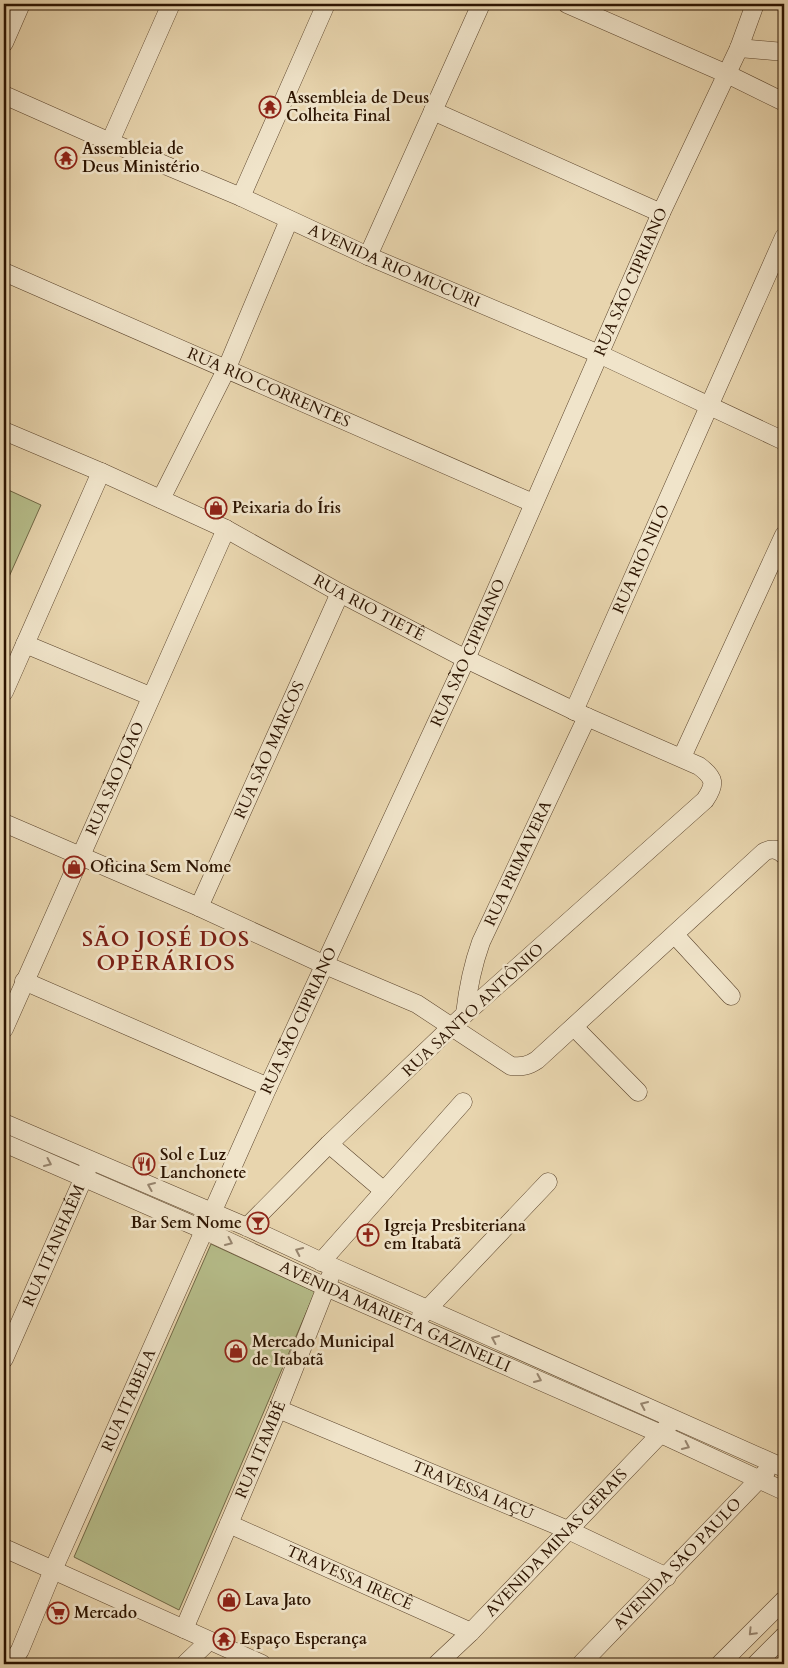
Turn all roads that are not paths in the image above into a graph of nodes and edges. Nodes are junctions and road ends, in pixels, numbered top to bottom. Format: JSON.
{"nodes":[{"id":1,"x":22,"y":4,"type":"edge"},
{"id":2,"x":171,"y":4,"type":"edge"},
{"id":3,"x":326,"y":4,"type":"edge"},
{"id":4,"x":481,"y":4,"type":"edge"},
{"id":5,"x":567,"y":4,"type":"edge"},
{"id":6,"x":755,"y":4,"type":"edge"},
{"id":7,"x":4,"y":43,"type":"edge"},
{"id":8,"x":739,"y":48,"type":"junction"},
{"id":9,"x":784,"y":52,"type":"edge"},
{"id":10,"x":727,"y":74,"type":"junction"},
{"id":11,"x":4,"y":95,"type":"edge"},
{"id":12,"x":784,"y":102,"type":"edge"},
{"id":13,"x":433,"y":110,"type":"junction"},
{"id":14,"x":110,"y":142,"type":"junction"},
{"id":15,"x":242,"y":197,"type":"junction"},
{"id":16,"x":661,"y":213,"type":"junction"},
{"id":17,"x":289,"y":220,"type":"junction"},
{"id":18,"x":784,"y":237,"type":"edge"},
{"id":19,"x":368,"y":256,"type":"junction"},
{"id":20,"x":4,"y":272,"type":"edge"},
{"id":21,"x":599,"y":354,"type":"junction"},
{"id":22,"x":226,"y":370,"type":"junction"},
{"id":23,"x":708,"y":405,"type":"junction"},
{"id":24,"x":4,"y":431,"type":"edge"},
{"id":25,"x":784,"y":441,"type":"edge"},
{"id":26,"x":101,"y":472,"type":"junction"},
{"id":27,"x":161,"y":499,"type":"junction"},
{"id":28,"x":533,"y":503,"type":"junction"},
{"id":29,"x":226,"y":529,"type":"junction"},
{"id":30,"x":784,"y":534,"type":"edge"},
{"id":31,"x":340,"y":593,"type":"junction"},
{"id":32,"x":25,"y":644,"type":"junction"},
{"id":33,"x":466,"y":659,"type":"junction"},
{"id":34,"x":4,"y":692,"type":"edge"},
{"id":35,"x":150,"y":696,"type":"junction"},
{"id":36,"x":580,"y":714,"type":"junction"},
{"id":37,"x":682,"y":757,"type":"junction"},
{"id":38,"x":705,"y":800,"type":"joint"},
{"id":39,"x":4,"y":823,"type":"edge"},
{"id":40,"x":784,"y":855,"type":"edge"},
{"id":41,"x":81,"y":856,"type":"junction"},
{"id":42,"x":199,"y":907,"type":"junction"},
{"id":43,"x":675,"y":935,"type":"junction"},
{"id":44,"x":325,"y":965,"type":"junction"},
{"id":45,"x":24,"y":981,"type":"junction"},
{"id":46,"x":731,"y":996,"type":"dead end"},
{"id":47,"x":466,"y":1014,"type":"junction"},
{"id":48,"x":452,"y":1027,"type":"junction"},
{"id":49,"x":574,"y":1027,"type":"junction"},
{"id":50,"x":4,"y":1029,"type":"edge"},
{"id":51,"x":268,"y":1087,"type":"junction"},
{"id":52,"x":638,"y":1092,"type":"dead end"},
{"id":53,"x":463,"y":1102,"type":"dead end"},
{"id":54,"x":4,"y":1123,"type":"edge"},
{"id":55,"x":4,"y":1144,"type":"edge"},
{"id":56,"x":329,"y":1144,"type":"junction"},
{"id":57,"x":91,"y":1160,"type":"junction"},
{"id":58,"x":83,"y":1179,"type":"junction"},
{"id":59,"x":548,"y":1182,"type":"dead end"},
{"id":60,"x":384,"y":1191,"type":"junction"},
{"id":61,"x":212,"y":1212,"type":"junction"},
{"id":62,"x":248,"y":1227,"type":"junction"},
{"id":63,"x":204,"y":1230,"type":"junction"},
{"id":64,"x":327,"y":1265,"type":"junction"},
{"id":65,"x":326,"y":1287,"type":"junction"},
{"id":66,"x":428,"y":1309,"type":"junction"},
{"id":67,"x":414,"y":1324,"type":"junction"},
{"id":68,"x":518,"y":1349,"type":"junction"},
{"id":69,"x":4,"y":1359,"type":"edge"},
{"id":70,"x":508,"y":1366,"type":"junction"},
{"id":71,"x":278,"y":1408,"type":"junction"},
{"id":72,"x":674,"y":1418,"type":"junction"},
{"id":73,"x":661,"y":1434,"type":"junction"},
{"id":74,"x":779,"y":1465,"type":"edge"},
{"id":75,"x":760,"y":1480,"type":"junction"},
{"id":76,"x":784,"y":1490,"type":"edge"},
{"id":77,"x":229,"y":1524,"type":"junction"},
{"id":78,"x":568,"y":1530,"type":"junction"},
{"id":79,"x":4,"y":1548,"type":"edge"},
{"id":80,"x":53,"y":1570,"type":"junction"},
{"id":81,"x":667,"y":1577,"type":"junction"},
{"id":82,"x":784,"y":1600,"type":"edge"},
{"id":83,"x":184,"y":1629,"type":"junction"},
{"id":84,"x":471,"y":1632,"type":"junction"},
{"id":85,"x":784,"y":1636,"type":"edge"},
{"id":86,"x":209,"y":1641,"type":"junction"},
{"id":87,"x":11,"y":1664,"type":"edge"},
{"id":88,"x":185,"y":1664,"type":"edge"},
{"id":89,"x":262,"y":1664,"type":"edge"},
{"id":90,"x":437,"y":1664,"type":"edge"},
{"id":91,"x":581,"y":1664,"type":"edge"},
{"id":92,"x":720,"y":1664,"type":"edge"},
{"id":93,"x":756,"y":1664,"type":"edge"}],
"edges":[{"from":1,"to":7,"type":"street"},
{"from":2,"to":14,"type":"street"},
{"from":3,"to":15,"type":"street"},
{"from":4,"to":13,"type":"street"},
{"from":5,"to":10,"type":"street"},
{"from":6,"to":8,"type":"street","name":"RUA SÃO CIPRIANO"},
{"from":8,"to":9,"type":"street"},
{"from":8,"to":10,"type":"street","name":"RUA SÃO CIPRIANO"},
{"from":10,"to":12,"type":"street"},
{"from":10,"to":16,"type":"street","name":"RUA SÃO CIPRIANO"},
{"from":11,"to":14,"type":"street","name":"AVENIDA RIO MUCURI"},
{"from":13,"to":16,"type":"street"},
{"from":13,"to":19,"type":"street"},
{"from":14,"to":15,"type":"street","name":"AVENIDA RIO MUCURI"},
{"from":15,"to":17,"type":"street","name":"AVENIDA RIO MUCURI"},
{"from":16,"to":21,"type":"street","name":"RUA SÃO CIPRIANO"},
{"from":17,"to":19,"type":"street","name":"AVENIDA RIO MUCURI"},
{"from":17,"to":22,"type":"street"},
{"from":18,"to":23,"type":"street","name":"RUA RIO NILO"},
{"from":19,"to":21,"type":"street","name":"AVENIDA RIO MUCURI"},
{"from":20,"to":22,"type":"street","name":"RUA RIO CORRENTES"},
{"from":21,"to":23,"type":"street","name":"AVENIDA RIO MUCURI"},
{"from":21,"to":28,"type":"street","name":"RUA SÃO CIPRIANO"},
{"from":22,"to":27,"type":"street"},
{"from":22,"to":28,"type":"street","name":"RUA RIO CORRENTES"},
{"from":23,"to":25,"type":"street","name":"AVENIDA RIO MUCURI"},
{"from":23,"to":36,"type":"street","name":"RUA RIO NILO"},
{"from":24,"to":26,"type":"street","name":"RUA RIO TIETÊ"},
{"from":26,"to":27,"type":"street","name":"RUA RIO TIETÊ"},
{"from":26,"to":32,"type":"street"},
{"from":27,"to":29,"type":"street","name":"RUA RIO TIETÊ"},
{"from":28,"to":33,"type":"street","name":"RUA SÃO CIPRIANO"},
{"from":29,"to":31,"type":"street","name":"RUA RIO TIETÊ"},
{"from":29,"to":35,"type":"street","name":"RUA SÃO JOÃO"},
{"from":30,"to":37,"type":"street"},
{"from":31,"to":33,"type":"street","name":"RUA RIO TIETÊ"},
{"from":31,"to":42,"type":"street","name":"RUA SÃO MARCOS"},
{"from":32,"to":34,"type":"street"},
{"from":32,"to":35,"type":"street"},
{"from":33,"to":36,"type":"street","name":"RUA RIO TIETÊ"},
{"from":33,"to":44,"type":"street","name":"RUA SÃO CIPRIANO"},
{"from":35,"to":41,"type":"street","name":"RUA SÃO JOÃO"},
{"from":36,"to":37,"type":"street","name":"RUA RIO TIETÊ"},
{"from":36,"to":47,"type":"street","name":"RUA PRIMAVERA"},
{"from":37,"to":38,"type":"street","name":"RUA RIO TIETÊ"},
{"from":38,"to":47,"type":"street","name":"RUA SANTO ANTÔNIO"},
{"from":39,"to":41,"type":"street"},
{"from":40,"to":43,"type":"street"},
{"from":41,"to":42,"type":"street"},
{"from":41,"to":45,"type":"street","name":"RUA SÃO JOÃO"},
{"from":42,"to":44,"type":"street"},
{"from":43,"to":46,"type":"street"},
{"from":43,"to":49,"type":"street"},
{"from":44,"to":48,"type":"street"},
{"from":44,"to":51,"type":"street","name":"RUA SÃO CIPRIANO"},
{"from":45,"to":50,"type":"street","name":"RUA SÃO JOÃO"},
{"from":45,"to":51,"type":"street"},
{"from":47,"to":48,"type":"street","name":"RUA SANTO ANTÔNIO"},
{"from":48,"to":49,"type":"street"},
{"from":48,"to":56,"type":"street","name":"RUA SANTO ANTÔNIO"},
{"from":49,"to":52,"type":"street"},
{"from":51,"to":61,"type":"street","name":"RUA SÃO CIPRIANO"},
{"from":53,"to":60,"type":"street"},
{"from":54,"to":57,"type":"street","name":"AVENIDA MARIETA GAZINELLI"},
{"from":55,"to":58,"type":"street","name":"AVENIDA MARIETA GAZINELLI","one_way":true},
{"from":56,"to":60,"type":"street"},
{"from":56,"to":62,"type":"street","name":"RUA SANTO ANTÔNIO"},
{"from":57,"to":58,"type":"street","name":"RUA ITANHAÉM"},
{"from":61,"to":57,"type":"street","name":"AVENIDA MARIETA GAZINELLI","one_way":true},
{"from":58,"to":63,"type":"street","name":"AVENIDA MARIETA GAZINELLI"},
{"from":58,"to":69,"type":"street","name":"RUA ITANHAÉM"},
{"from":59,"to":66,"type":"street"},
{"from":60,"to":64,"type":"street"},
{"from":61,"to":62,"type":"street","name":"AVENIDA MARIETA GAZINELLI"},
{"from":61,"to":63,"type":"street","name":"RUA SÃO CIPRIANO"},
{"from":64,"to":62,"type":"street","name":"AVENIDA MARIETA GAZINELLI","one_way":true},
{"from":63,"to":65,"type":"street","name":"AVENIDA MARIETA GAZINELLI","one_way":true},
{"from":63,"to":80,"type":"street","name":"RUA ITABELA"},
{"from":64,"to":65,"type":"street","name":"RUA ITAMBÉ"},
{"from":64,"to":66,"type":"street","name":"AVENIDA MARIETA GAZINELLI"},
{"from":65,"to":67,"type":"street","name":"AVENIDA MARIETA GAZINELLI"},
{"from":65,"to":71,"type":"street","name":"RUA ITAMBÉ"},
{"from":66,"to":67,"type":"street"},
{"from":68,"to":66,"type":"street","name":"AVENIDA MARIETA GAZINELLI","one_way":true},
{"from":67,"to":70,"type":"street","name":"AVENIDA MARIETA GAZINELLI"},
{"from":68,"to":70,"type":"street"},
{"from":72,"to":68,"type":"street","name":"AVENIDA MARIETA GAZINELLI","one_way":true},
{"from":70,"to":73,"type":"street","name":"AVENIDA MARIETA GAZINELLI","one_way":true},
{"from":71,"to":77,"type":"street","name":"RUA ITAMBÉ"},
{"from":71,"to":78,"type":"street","name":"TRAVESSA IAÇÚ"},
{"from":72,"to":73,"type":"street","name":"AVENIDA MINAS GERAIS"},
{"from":72,"to":74,"type":"street","name":"AVENIDA MARIETA GAZINELLI"},
{"from":73,"to":75,"type":"street","name":"AVENIDA MARIETA GAZINELLI","one_way":true},
{"from":73,"to":78,"type":"street","name":"AVENIDA MINAS GERAIS"},
{"from":74,"to":75,"type":"street","name":"AVENIDA SÃO PAULO"},
{"from":75,"to":76,"type":"street","name":"AVENIDA MARIETA GAZINELLI"},
{"from":75,"to":81,"type":"street","name":"AVENIDA SÃO PAULO"},
{"from":77,"to":83,"type":"street","name":"RUA ITAMBÉ"},
{"from":77,"to":84,"type":"street","name":"TRAVESSA IRECÊ"},
{"from":78,"to":81,"type":"street","name":"TRAVESSA IAÇÚ"},
{"from":78,"to":84,"type":"street","name":"AVENIDA MINAS GERAIS"},
{"from":79,"to":80,"type":"street"},
{"from":80,"to":83,"type":"street"},
{"from":80,"to":87,"type":"street","name":"RUA ITABELA"},
{"from":81,"to":91,"type":"street","name":"AVENIDA SÃO PAULO"},
{"from":82,"to":92,"type":"street","one_way":true},
{"from":83,"to":86,"type":"street"},
{"from":84,"to":90,"type":"street","name":"AVENIDA MINAS GERAIS"},
{"from":85,"to":93,"type":"street"},
{"from":86,"to":88,"type":"street"},
{"from":86,"to":89,"type":"street"}]}
